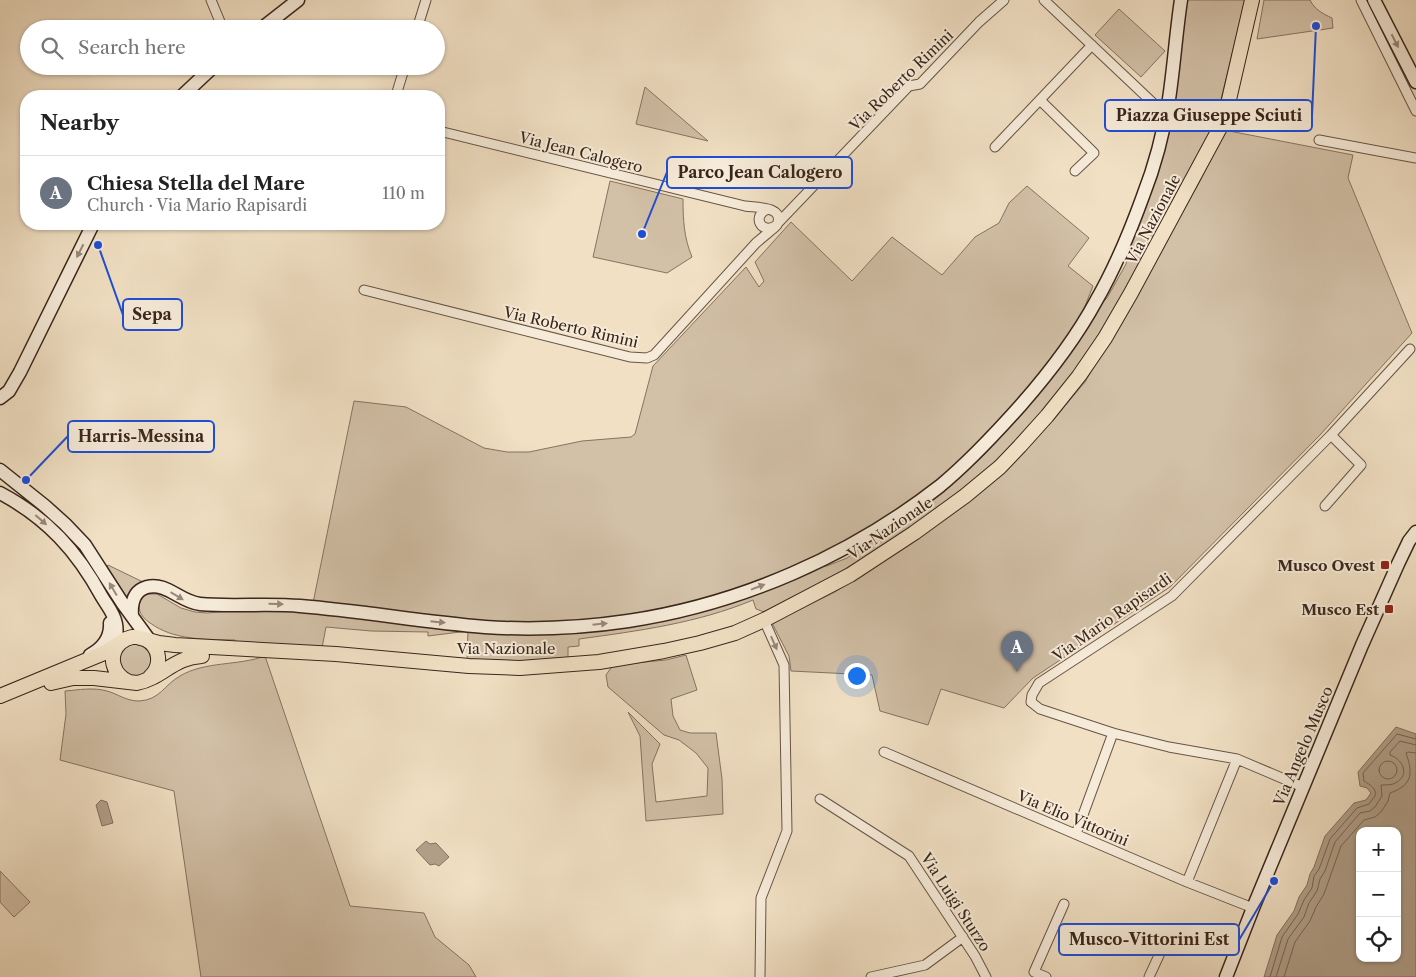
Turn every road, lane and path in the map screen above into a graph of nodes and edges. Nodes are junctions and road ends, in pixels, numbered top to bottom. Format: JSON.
{"nodes":[{"id":1,"x":211,"y":0,"type":"edge"},
{"id":2,"x":298,"y":0,"type":"edge"},
{"id":3,"x":426,"y":0,"type":"edge"},
{"id":4,"x":1004,"y":0,"type":"edge"},
{"id":5,"x":1044,"y":0,"type":"edge"},
{"id":6,"x":1181,"y":0,"type":"edge"},
{"id":7,"x":1252,"y":0,"type":"edge"},
{"id":8,"x":1361,"y":0,"type":"edge"},
{"id":9,"x":1374,"y":0,"type":"edge"},
{"id":10,"x":219,"y":20,"type":"edge"},
{"id":11,"x":272,"y":20,"type":"edge"},
{"id":12,"x":420,"y":20,"type":"edge"},
{"id":13,"x":1092,"y":46,"type":"junction"},
{"id":14,"x":204,"y":75,"type":"edge"},
{"id":15,"x":402,"y":75,"type":"edge"},
{"id":16,"x":1416,"y":82,"type":"edge"},
{"id":17,"x":188,"y":90,"type":"edge"},
{"id":18,"x":398,"y":90,"type":"edge"},
{"id":19,"x":1040,"y":100,"type":"junction"},
{"id":20,"x":1153,"y":103,"type":"dead end"},
{"id":21,"x":1416,"y":110,"type":"edge"},
{"id":22,"x":445,"y":132,"type":"edge"},
{"id":23,"x":1318,"y":140,"type":"dead end"},
{"id":24,"x":995,"y":147,"type":"dead end"},
{"id":25,"x":1416,"y":158,"type":"edge"},
{"id":26,"x":1075,"y":171,"type":"dead end"},
{"id":27,"x":797,"y":202,"type":"junction"},
{"id":28,"x":745,"y":206,"type":"junction"},
{"id":29,"x":771,"y":209,"type":"junction"},
{"id":30,"x":760,"y":222,"type":"junction"},
{"id":31,"x":777,"y":225,"type":"junction"},
{"id":32,"x":91,"y":230,"type":"edge"},
{"id":33,"x":756,"y":243,"type":"junction"},
{"id":34,"x":364,"y":290,"type":"dead end"},
{"id":35,"x":1410,"y":349,"type":"dead end"},
{"id":36,"x":4,"y":394,"type":"edge"},
{"id":37,"x":0,"y":403,"type":"edge"},
{"id":38,"x":1330,"y":435,"type":"junction"},
{"id":39,"x":0,"y":470,"type":"edge"},
{"id":40,"x":0,"y":493,"type":"edge"},
{"id":41,"x":1325,"y":506,"type":"dead end"},
{"id":42,"x":1416,"y":532,"type":"edge"},
{"id":43,"x":105,"y":601,"type":"junction"},
{"id":44,"x":132,"y":616,"type":"junction"},
{"id":45,"x":764,"y":620,"type":"junction"},
{"id":46,"x":147,"y":638,"type":"junction"},
{"id":47,"x":116,"y":648,"type":"junction"},
{"id":48,"x":263,"y":650,"type":"junction"},
{"id":49,"x":202,"y":656,"type":"junction"},
{"id":50,"x":60,"y":672,"type":"junction"},
{"id":51,"x":94,"y":678,"type":"junction"},
{"id":52,"x":150,"y":678,"type":"junction"},
{"id":53,"x":130,"y":682,"type":"junction"},
{"id":54,"x":2,"y":695,"type":"edge"},
{"id":55,"x":1113,"y":733,"type":"junction"},
{"id":56,"x":884,"y":752,"type":"dead end"},
{"id":57,"x":1237,"y":760,"type":"junction"},
{"id":58,"x":1304,"y":787,"type":"junction"},
{"id":59,"x":820,"y":799,"type":"dead end"},
{"id":60,"x":1076,"y":834,"type":"junction"},
{"id":61,"x":1187,"y":882,"type":"junction"},
{"id":62,"x":1064,"y":904,"type":"dead end"},
{"id":63,"x":1253,"y":908,"type":"junction"},
{"id":64,"x":962,"y":937,"type":"junction"},
{"id":65,"x":1160,"y":950,"type":"dead end"},
{"id":66,"x":1031,"y":975,"type":"edge"},
{"id":67,"x":760,"y":977,"type":"edge"},
{"id":68,"x":871,"y":977,"type":"edge"},
{"id":69,"x":986,"y":977,"type":"edge"},
{"id":70,"x":1046,"y":977,"type":"edge"},
{"id":71,"x":1149,"y":977,"type":"edge"},
{"id":72,"x":1226,"y":977,"type":"edge"}],
"edges":[{"from":1,"to":10,"type":"street"},
{"from":2,"to":11,"type":"street"},
{"from":3,"to":12,"type":"street"},
{"from":4,"to":27,"type":"street","name":"Via Roberto Rimini"},
{"from":5,"to":13,"type":"street"},
{"from":44,"to":6,"type":"street","one_way":true},
{"from":7,"to":45,"type":"main road","name":"Via Nazionale"},
{"from":8,"to":21,"type":"street"},
{"from":9,"to":16,"type":"street","one_way":true},
{"from":13,"to":19,"type":"street"},
{"from":13,"to":20,"type":"street"},
{"from":14,"to":17,"type":"street"},
{"from":15,"to":18,"type":"street"},
{"from":19,"to":24,"type":"street"},
{"from":19,"to":26,"type":"street"},
{"from":22,"to":28,"type":"street","name":"Via Jean Calogero"},
{"from":23,"to":25,"type":"street"},
{"from":27,"to":29,"type":"street"},
{"from":27,"to":31,"type":"street","name":"Via Roberto Rimini"},
{"from":28,"to":29,"type":"street","name":"Via Jean Calogero"},
{"from":28,"to":30,"type":"street"},
{"from":29,"to":30,"type":"street"},
{"from":29,"to":31,"type":"street"},
{"from":30,"to":31,"type":"street"},
{"from":30,"to":33,"type":"street"},
{"from":31,"to":33,"type":"street","name":"Via Roberto Rimini"},
{"from":32,"to":36,"type":"street","one_way":true},
{"from":33,"to":34,"type":"street","name":"Via Roberto Rimini"},
{"from":35,"to":38,"type":"street","name":"Via Mario Rapisardi"},
{"from":36,"to":37,"type":"street"},
{"from":38,"to":41,"type":"street"},
{"from":38,"to":55,"type":"street","name":"Via Mario Rapisardi"},
{"from":44,"to":39,"type":"street","one_way":true},
{"from":40,"to":43,"type":"street","one_way":true},
{"from":42,"to":58,"type":"street","name":"Via Angelo Musco"},
{"from":43,"to":47,"type":"street"},
{"from":43,"to":50,"type":"street"},
{"from":44,"to":46,"type":"street"},
{"from":45,"to":48,"type":"main road","name":"Via Nazionale"},
{"from":45,"to":67,"type":"street","one_way":true},
{"from":46,"to":47,"type":"main road"},
{"from":46,"to":48,"type":"main road"},
{"from":46,"to":52,"type":"main road"},
{"from":47,"to":50,"type":"main road"},
{"from":47,"to":53,"type":"main road"},
{"from":48,"to":49,"type":"main road"},
{"from":49,"to":51,"type":"main road"},
{"from":49,"to":52,"type":"main road"},
{"from":50,"to":54,"type":"main road"},
{"from":51,"to":53,"type":"main road"},
{"from":51,"to":54,"type":"main road"},
{"from":52,"to":53,"type":"main road"},
{"from":55,"to":57,"type":"street","name":"Via Mario Rapisardi"},
{"from":55,"to":60,"type":"street"},
{"from":56,"to":60,"type":"street","name":"Via Elio Vittorini"},
{"from":57,"to":58,"type":"street","name":"Via Mario Rapisardi"},
{"from":57,"to":61,"type":"street"},
{"from":58,"to":63,"type":"street","name":"Via Angelo Musco"},
{"from":59,"to":64,"type":"street","name":"Via Luigi Sturzo"},
{"from":60,"to":61,"type":"street","name":"Via Elio Vittorini"},
{"from":61,"to":63,"type":"street","name":"Via Elio Vittorini"},
{"from":62,"to":66,"type":"street"},
{"from":63,"to":72,"type":"street","name":"Via Angelo Musco"},
{"from":64,"to":68,"type":"street"},
{"from":64,"to":69,"type":"street","name":"Via Luigi Sturzo"},
{"from":65,"to":71,"type":"street"},
{"from":66,"to":70,"type":"street"}]}
